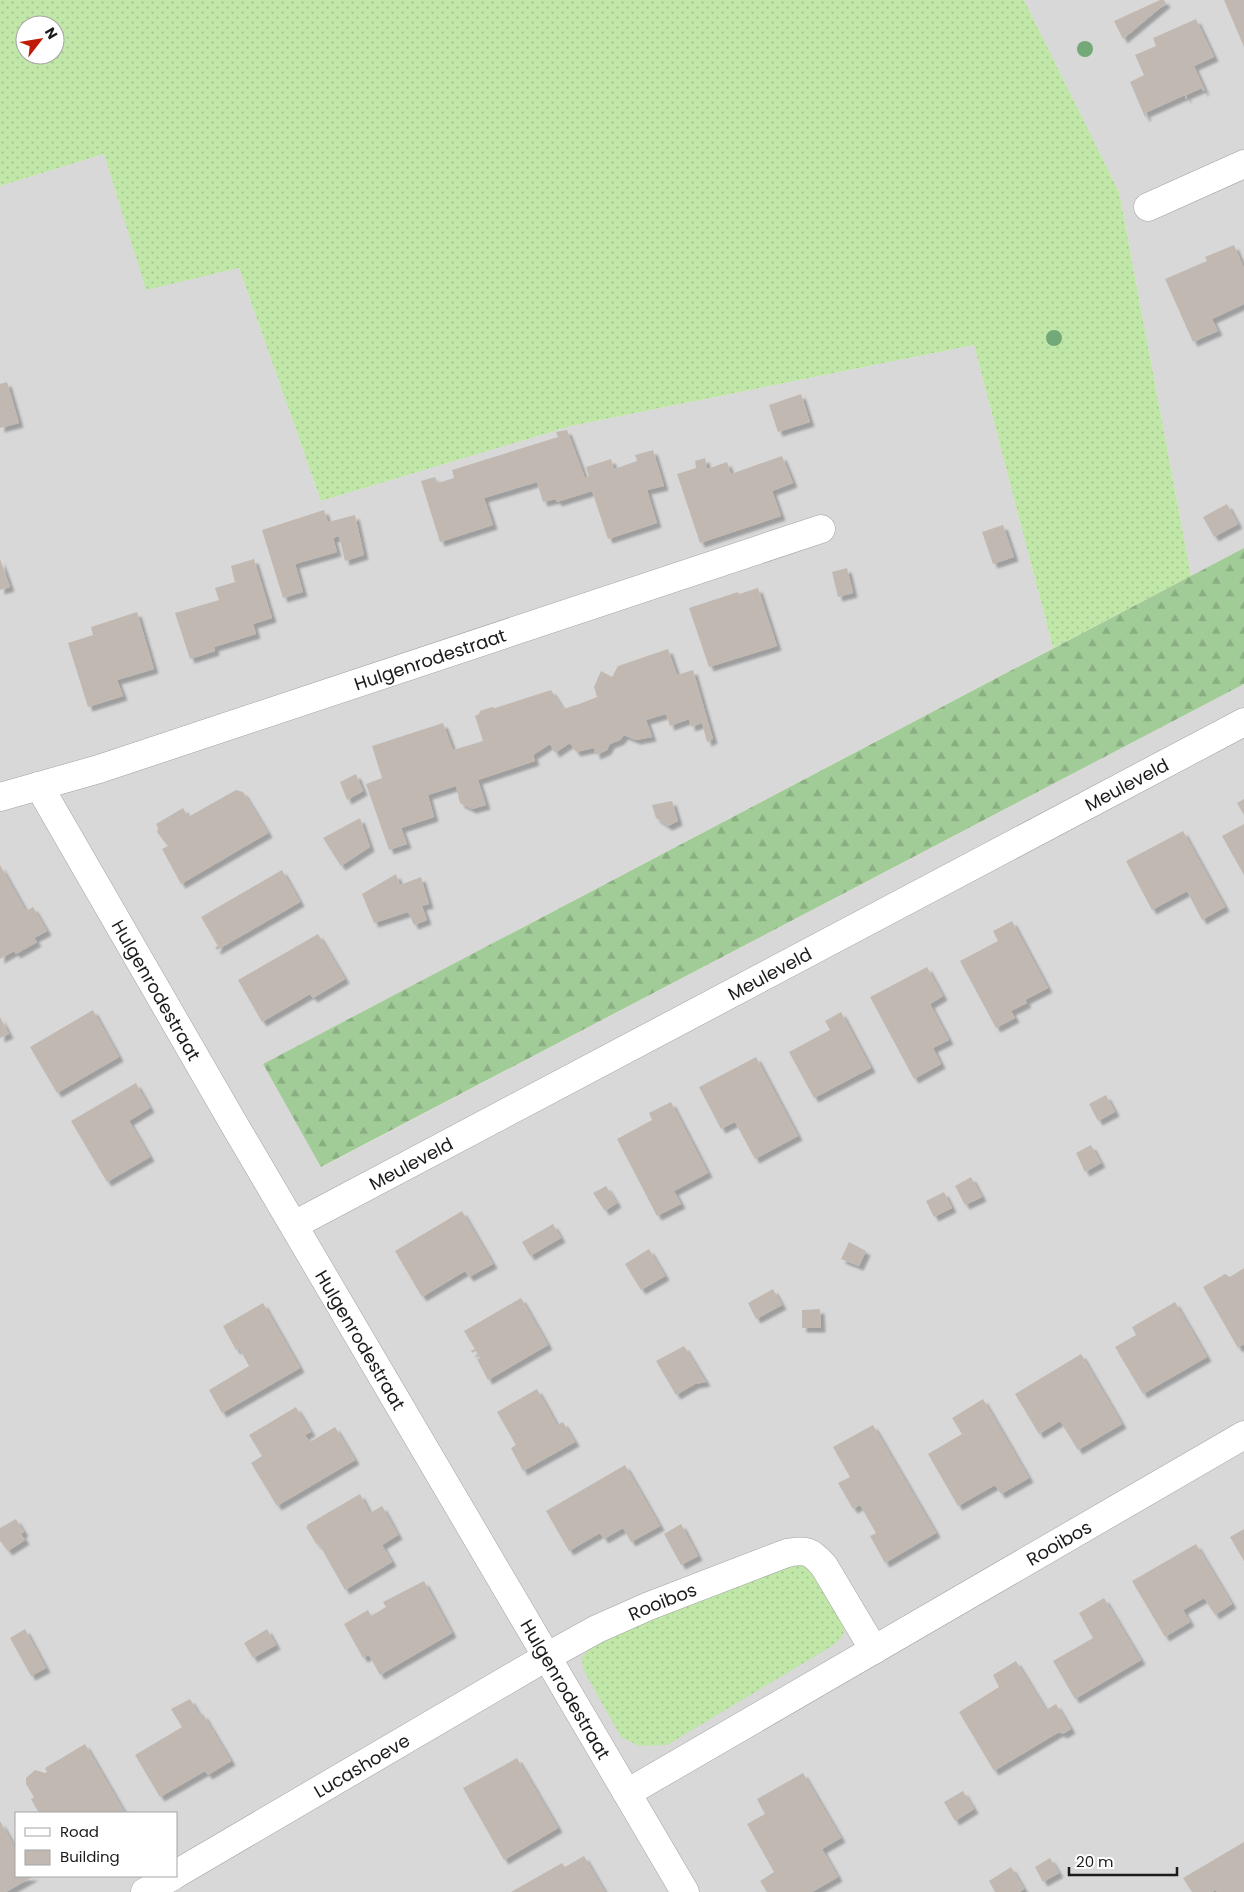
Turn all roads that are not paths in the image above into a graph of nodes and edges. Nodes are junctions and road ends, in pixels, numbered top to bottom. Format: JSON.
{"nodes":[{"id":1,"x":1244,"y":164,"type":"edge"},
{"id":2,"x":1148,"y":207,"type":"dead end"},
{"id":3,"x":821,"y":529,"type":"dead end"},
{"id":4,"x":1244,"y":722,"type":"edge"},
{"id":5,"x":39,"y":786,"type":"junction"},
{"id":6,"x":0,"y":797,"type":"edge"},
{"id":7,"x":294,"y":1225,"type":"junction"},
{"id":8,"x":1244,"y":1435,"type":"edge"},
{"id":9,"x":874,"y":1650,"type":"junction"},
{"id":10,"x":548,"y":1656,"type":"junction"},
{"id":11,"x":627,"y":1793,"type":"junction"},
{"id":12,"x":178,"y":1873,"type":"edge"},
{"id":13,"x":171,"y":1877,"type":"edge"},
{"id":14,"x":145,"y":1892,"type":"edge"},
{"id":15,"x":685,"y":1892,"type":"edge"}],
"edges":[{"from":1,"to":2,"type":"street"},
{"from":3,"to":5,"type":"street","name":"Hulgenrodestraat"},
{"from":4,"to":7,"type":"street","name":"Meuleveld"},
{"from":5,"to":6,"type":"street","name":"Hulgenrodestraat"},
{"from":5,"to":7,"type":"street","name":"Hulgenrodestraat"},
{"from":7,"to":10,"type":"street","name":"Hulgenrodestraat"},
{"from":8,"to":9,"type":"street","name":"Rooibos"},
{"from":9,"to":10,"type":"street","name":"Rooibos"},
{"from":9,"to":11,"type":"street","name":"Rooibos"},
{"from":10,"to":11,"type":"street","name":"Hulgenrodestraat"},
{"from":10,"to":12,"type":"street","name":"Lucashoeve"},
{"from":11,"to":15,"type":"street","name":"Hulgenrodestraat"},
{"from":13,"to":14,"type":"street"}]}
